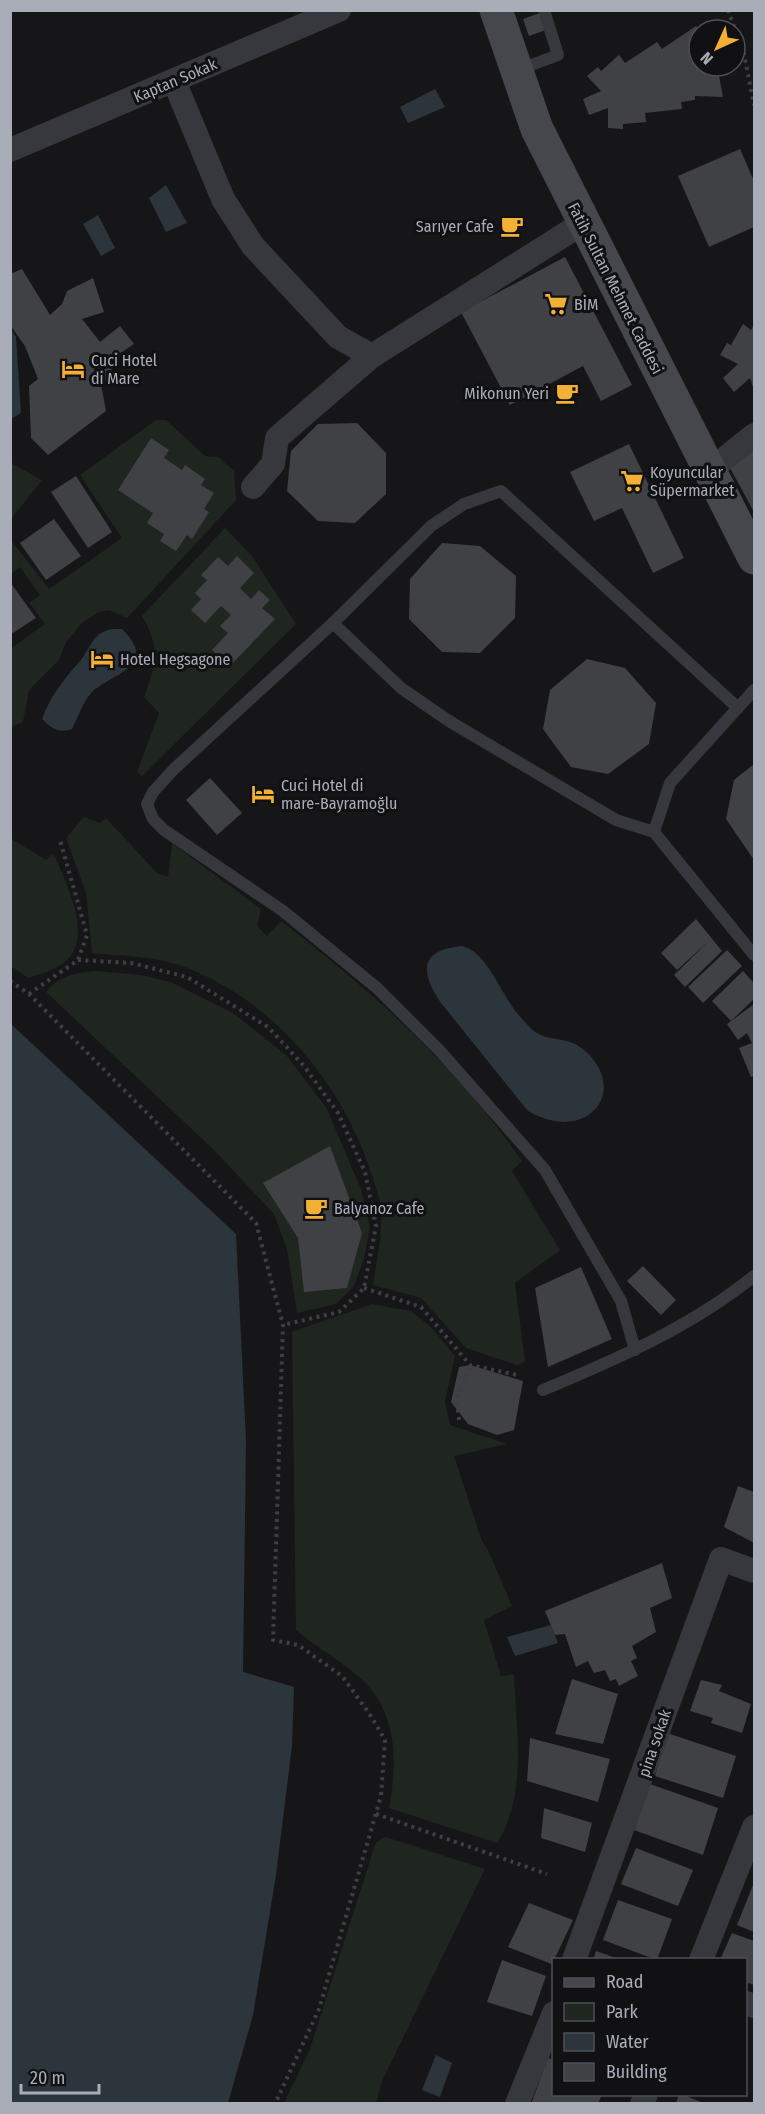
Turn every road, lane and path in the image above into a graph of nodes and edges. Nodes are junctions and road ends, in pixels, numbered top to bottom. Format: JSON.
{"nodes":[{"id":1,"x":339,"y":10,"type":"edge"},
{"id":2,"x":496,"y":10,"type":"edge"},
{"id":3,"x":544,"y":10,"type":"edge"},
{"id":4,"x":728,"y":10,"type":"edge"},
{"id":5,"x":514,"y":71,"type":"junction"},
{"id":6,"x":174,"y":81,"type":"junction"},
{"id":7,"x":754,"y":105,"type":"edge"},
{"id":8,"x":10,"y":150,"type":"edge"},
{"id":9,"x":583,"y":223,"type":"junction"},
{"id":10,"x":372,"y":356,"type":"junction"},
{"id":11,"x":754,"y":435,"type":"edge"},
{"id":12,"x":709,"y":471,"type":"junction"},
{"id":13,"x":253,"y":487,"type":"dead end"},
{"id":14,"x":754,"y":558,"type":"edge"},
{"id":15,"x":333,"y":623,"type":"junction"},
{"id":16,"x":754,"y":690,"type":"edge"},
{"id":17,"x":738,"y":708,"type":"junction"},
{"id":18,"x":654,"y":831,"type":"junction"},
{"id":19,"x":60,"y":840,"type":"dead end"},
{"id":20,"x":754,"y":955,"type":"edge"},
{"id":21,"x":78,"y":960,"type":"junction"},
{"id":22,"x":10,"y":981,"type":"edge"},
{"id":23,"x":29,"y":994,"type":"junction"},
{"id":24,"x":754,"y":1276,"type":"edge"},
{"id":25,"x":364,"y":1288,"type":"junction"},
{"id":26,"x":283,"y":1325,"type":"junction"},
{"id":27,"x":635,"y":1350,"type":"junction"},
{"id":28,"x":470,"y":1365,"type":"junction"},
{"id":29,"x":518,"y":1375,"type":"dead end"},
{"id":30,"x":543,"y":1390,"type":"dead end"},
{"id":31,"x":459,"y":1420,"type":"dead end"},
{"id":32,"x":754,"y":1571,"type":"edge"},
{"id":33,"x":376,"y":1814,"type":"junction"},
{"id":34,"x":754,"y":1827,"type":"edge"},
{"id":35,"x":547,"y":1874,"type":"dead end"},
{"id":36,"x":574,"y":1958,"type":"edge"},
{"id":37,"x":701,"y":1958,"type":"edge"},
{"id":38,"x":552,"y":2018,"type":"edge"},
{"id":39,"x":275,"y":2103,"type":"edge"},
{"id":40,"x":517,"y":2103,"type":"edge"}],
"edges":[{"from":1,"to":6,"type":"street","name":"Kaptan Sokak"},
{"from":2,"to":5,"type":"street","name":"Fatih Sultan Mehmet Caddesi"},
{"from":3,"to":5,"type":"lane"},
{"from":4,"to":7,"type":"path"},
{"from":5,"to":9,"type":"street","name":"Fatih Sultan Mehmet Caddesi"},
{"from":6,"to":8,"type":"street","name":"Kaptan Sokak"},
{"from":6,"to":10,"type":"street"},
{"from":9,"to":10,"type":"street"},
{"from":9,"to":12,"type":"street","name":"Fatih Sultan Mehmet Caddesi"},
{"from":10,"to":13,"type":"street"},
{"from":11,"to":12,"type":"street"},
{"from":12,"to":14,"type":"street","name":"Fatih Sultan Mehmet Caddesi"},
{"from":15,"to":17,"type":"lane"},
{"from":15,"to":18,"type":"lane"},
{"from":15,"to":27,"type":"lane"},
{"from":16,"to":17,"type":"lane"},
{"from":17,"to":18,"type":"lane"},
{"from":18,"to":20,"type":"lane"},
{"from":19,"to":21,"type":"path"},
{"from":21,"to":23,"type":"path"},
{"from":21,"to":25,"type":"path"},
{"from":22,"to":23,"type":"path"},
{"from":23,"to":26,"type":"path"},
{"from":24,"to":27,"type":"lane"},
{"from":25,"to":26,"type":"path"},
{"from":25,"to":28,"type":"path"},
{"from":26,"to":33,"type":"path"},
{"from":27,"to":30,"type":"lane"},
{"from":28,"to":29,"type":"path"},
{"from":28,"to":31,"type":"path"},
{"from":32,"to":36,"type":"street","name":"pina sokak"},
{"from":33,"to":35,"type":"path"},
{"from":33,"to":39,"type":"path"},
{"from":34,"to":37,"type":"street"},
{"from":38,"to":40,"type":"street"}]}
